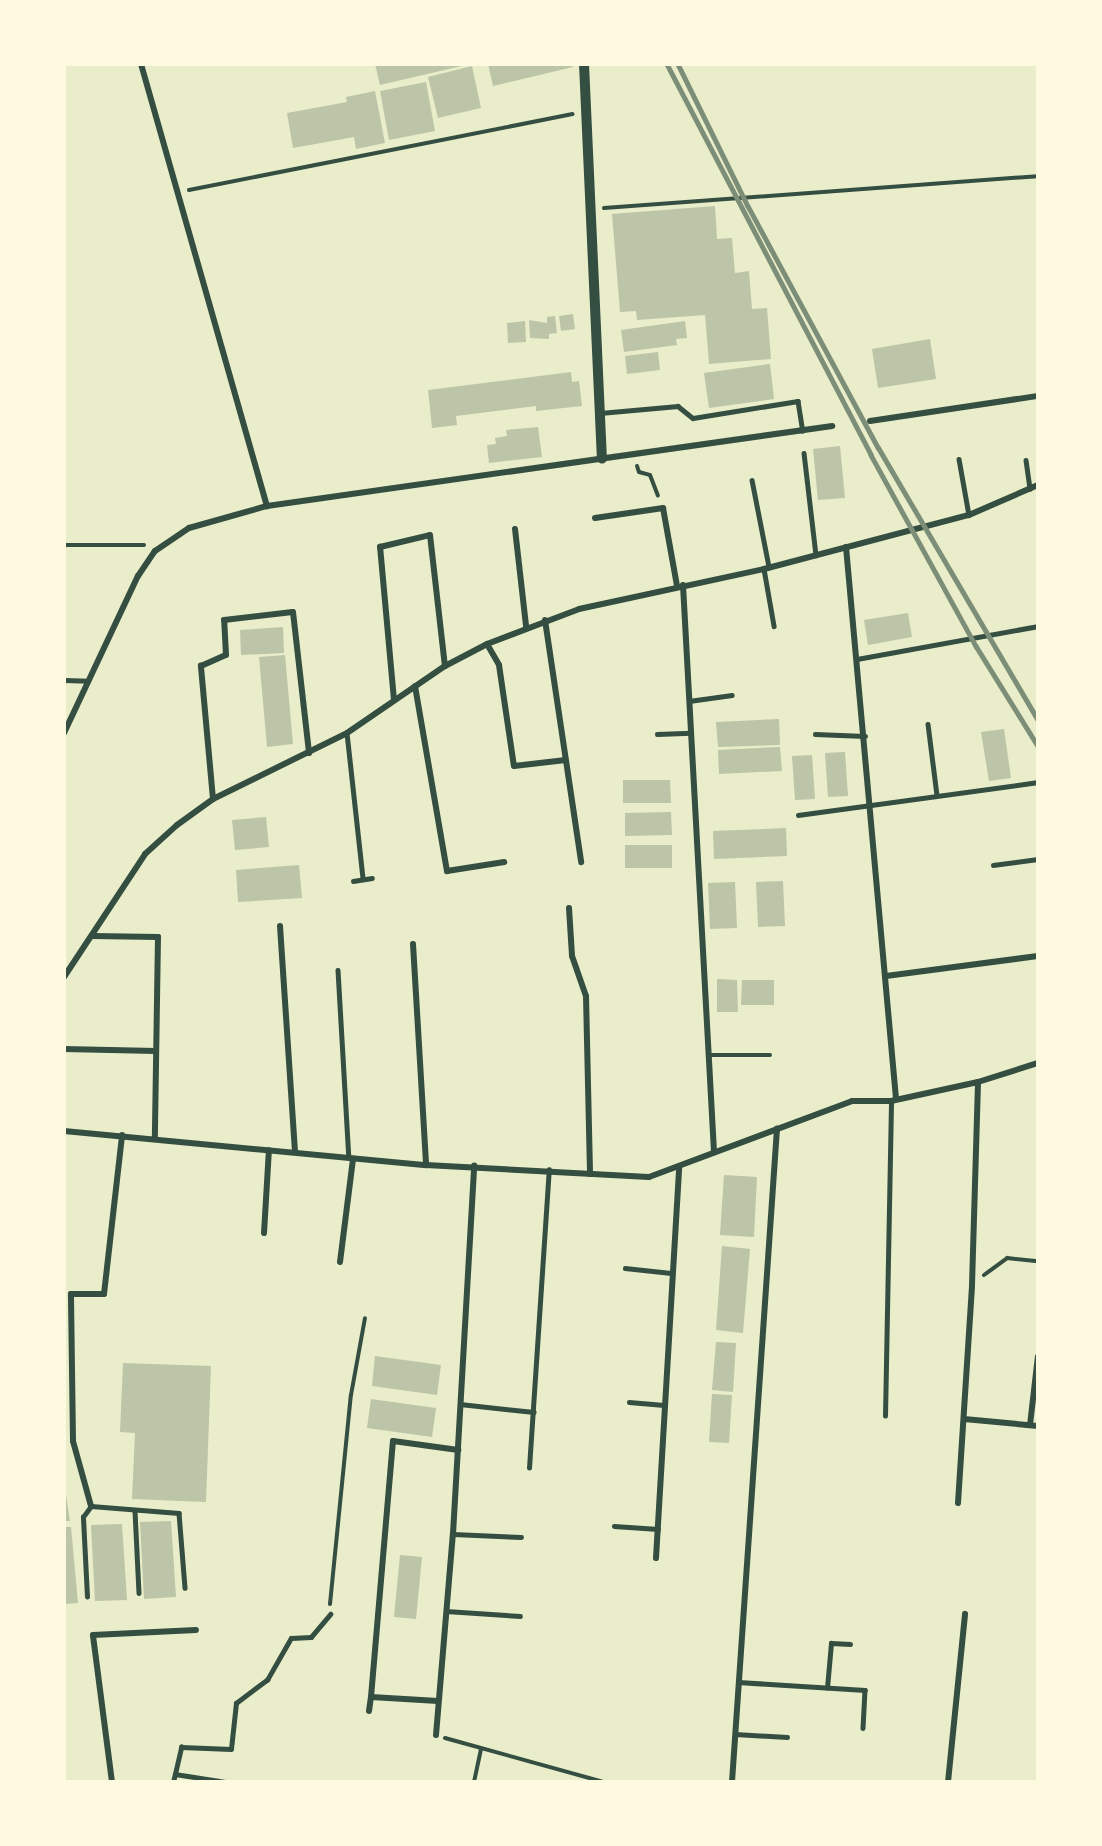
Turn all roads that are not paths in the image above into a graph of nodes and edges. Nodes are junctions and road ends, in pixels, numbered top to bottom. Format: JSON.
{"nodes":[{"id":1,"x":141,"y":64,"type":"edge"},
{"id":2,"x":584,"y":64,"type":"edge"},
{"id":3,"x":1038,"y":396,"type":"edge"},
{"id":4,"x":600,"y":413,"type":"junction"},
{"id":5,"x":870,"y":421,"type":"dead end"},
{"id":6,"x":832,"y":426,"type":"dead end"},
{"id":7,"x":803,"y":431,"type":"junction"},
{"id":8,"x":804,"y":453,"type":"dead end"},
{"id":9,"x":602,"y":459,"type":"junction"},
{"id":10,"x":959,"y":459,"type":"dead end"},
{"id":11,"x":1026,"y":460,"type":"dead end"},
{"id":12,"x":752,"y":480,"type":"dead end"},
{"id":13,"x":1038,"y":485,"type":"edge"},
{"id":14,"x":1030,"y":489,"type":"junction"},
{"id":15,"x":267,"y":506,"type":"junction"},
{"id":16,"x":969,"y":515,"type":"junction"},
{"id":17,"x":595,"y":518,"type":"dead end"},
{"id":18,"x":515,"y":529,"type":"dead end"},
{"id":19,"x":846,"y":547,"type":"junction"},
{"id":20,"x":816,"y":555,"type":"junction"},
{"id":21,"x":766,"y":568,"type":"junction"},
{"id":22,"x":680,"y":586,"type":"junction"},
{"id":23,"x":545,"y":620,"type":"junction"},
{"id":24,"x":526,"y":626,"type":"junction"},
{"id":25,"x":774,"y":626,"type":"dead end"},
{"id":26,"x":1038,"y":626,"type":"edge"},
{"id":27,"x":487,"y":644,"type":"junction"},
{"id":28,"x":857,"y":659,"type":"junction"},
{"id":29,"x":445,"y":666,"type":"junction"},
{"id":30,"x":64,"y":680,"type":"edge"},
{"id":31,"x":88,"y":681,"type":"junction"},
{"id":32,"x":415,"y":686,"type":"junction"},
{"id":33,"x":732,"y":695,"type":"dead end"},
{"id":34,"x":394,"y":700,"type":"junction"},
{"id":35,"x":689,"y":701,"type":"junction"},
{"id":36,"x":928,"y":724,"type":"dead end"},
{"id":37,"x":64,"y":733,"type":"edge"},
{"id":38,"x":347,"y":733,"type":"junction"},
{"id":39,"x":691,"y":733,"type":"junction"},
{"id":40,"x":657,"y":734,"type":"dead end"},
{"id":41,"x":815,"y":734,"type":"dead end"},
{"id":42,"x":865,"y":736,"type":"junction"},
{"id":43,"x":309,"y":753,"type":"junction"},
{"id":44,"x":566,"y":760,"type":"junction"},
{"id":45,"x":1038,"y":782,"type":"edge"},
{"id":46,"x":937,"y":795,"type":"junction"},
{"id":47,"x":213,"y":799,"type":"junction"},
{"id":48,"x":872,"y":804,"type":"junction"},
{"id":49,"x":798,"y":815,"type":"dead end"},
{"id":50,"x":1038,"y":859,"type":"edge"},
{"id":51,"x":504,"y":862,"type":"dead end"},
{"id":52,"x":581,"y":862,"type":"dead end"},
{"id":53,"x":993,"y":865,"type":"dead end"},
{"id":54,"x":372,"y":878,"type":"dead end"},
{"id":55,"x":363,"y":879,"type":"junction"},
{"id":56,"x":352,"y":881,"type":"dead end"},
{"id":57,"x":569,"y":908,"type":"dead end"},
{"id":58,"x":280,"y":926,"type":"dead end"},
{"id":59,"x":92,"y":936,"type":"junction"},
{"id":60,"x":413,"y":944,"type":"dead end"},
{"id":61,"x":1038,"y":956,"type":"edge"},
{"id":62,"x":338,"y":970,"type":"dead end"},
{"id":63,"x":886,"y":976,"type":"junction"},
{"id":64,"x":64,"y":977,"type":"edge"},
{"id":65,"x":64,"y":1049,"type":"edge"},
{"id":66,"x":156,"y":1051,"type":"junction"},
{"id":67,"x":708,"y":1055,"type":"junction"},
{"id":68,"x":770,"y":1055,"type":"dead end"},
{"id":69,"x":1038,"y":1063,"type":"edge"},
{"id":70,"x":978,"y":1082,"type":"junction"},
{"id":71,"x":893,"y":1100,"type":"junction"},
{"id":72,"x":777,"y":1129,"type":"junction"},
{"id":73,"x":64,"y":1131,"type":"edge"},
{"id":74,"x":122,"y":1136,"type":"junction"},
{"id":75,"x":155,"y":1137,"type":"junction"},
{"id":76,"x":269,"y":1150,"type":"junction"},
{"id":77,"x":295,"y":1152,"type":"junction"},
{"id":78,"x":714,"y":1152,"type":"junction"},
{"id":79,"x":351,"y":1158,"type":"junction"},
{"id":80,"x":426,"y":1165,"type":"junction"},
{"id":81,"x":474,"y":1166,"type":"junction"},
{"id":82,"x":679,"y":1167,"type":"junction"},
{"id":83,"x":549,"y":1170,"type":"junction"},
{"id":84,"x":590,"y":1174,"type":"junction"},
{"id":85,"x":264,"y":1233,"type":"dead end"},
{"id":86,"x":340,"y":1262,"type":"dead end"},
{"id":87,"x":626,"y":1268,"type":"dead end"},
{"id":88,"x":671,"y":1273,"type":"junction"},
{"id":89,"x":1038,"y":1356,"type":"edge"},
{"id":90,"x":629,"y":1402,"type":"dead end"},
{"id":91,"x":460,"y":1404,"type":"junction"},
{"id":92,"x":664,"y":1405,"type":"junction"},
{"id":93,"x":534,"y":1412,"type":"junction"},
{"id":94,"x":885,"y":1416,"type":"dead end"},
{"id":95,"x":964,"y":1419,"type":"junction"},
{"id":96,"x":1034,"y":1425,"type":"edge"},
{"id":97,"x":458,"y":1450,"type":"junction"},
{"id":98,"x":529,"y":1468,"type":"dead end"},
{"id":99,"x":958,"y":1503,"type":"dead end"},
{"id":100,"x":91,"y":1506,"type":"junction"},
{"id":101,"x":135,"y":1510,"type":"junction"},
{"id":102,"x":614,"y":1526,"type":"dead end"},
{"id":103,"x":658,"y":1529,"type":"junction"},
{"id":104,"x":453,"y":1534,"type":"junction"},
{"id":105,"x":520,"y":1537,"type":"dead end"},
{"id":106,"x":656,"y":1558,"type":"dead end"},
{"id":107,"x":185,"y":1588,"type":"dead end"},
{"id":108,"x":139,"y":1593,"type":"dead end"},
{"id":109,"x":87,"y":1597,"type":"dead end"},
{"id":110,"x":446,"y":1611,"type":"junction"},
{"id":111,"x":330,"y":1614,"type":"road end"},
{"id":112,"x":965,"y":1614,"type":"dead end"},
{"id":113,"x":520,"y":1616,"type":"dead end"},
{"id":114,"x":196,"y":1630,"type":"dead end"},
{"id":115,"x":850,"y":1644,"type":"dead end"},
{"id":116,"x":738,"y":1682,"type":"junction"},
{"id":117,"x":827,"y":1688,"type":"junction"},
{"id":118,"x":371,"y":1697,"type":"junction"},
{"id":119,"x":438,"y":1701,"type":"junction"},
{"id":120,"x":369,"y":1711,"type":"dead end"},
{"id":121,"x":863,"y":1728,"type":"dead end"},
{"id":122,"x":735,"y":1734,"type":"junction"},
{"id":123,"x":436,"y":1735,"type":"road end"},
{"id":124,"x":787,"y":1737,"type":"dead end"},
{"id":125,"x":175,"y":1774,"type":"junction"},
{"id":126,"x":112,"y":1782,"type":"edge"},
{"id":127,"x":173,"y":1782,"type":"edge"},
{"id":128,"x":226,"y":1782,"type":"edge"},
{"id":129,"x":732,"y":1782,"type":"edge"},
{"id":130,"x":948,"y":1782,"type":"edge"}],
"edges":[{"from":1,"to":15,"type":"street"},
{"from":2,"to":4,"type":"street"},
{"from":3,"to":5,"type":"street"},
{"from":4,"to":7,"type":"lane"},
{"from":4,"to":9,"type":"street"},
{"from":6,"to":7,"type":"street"},
{"from":7,"to":9,"type":"street"},
{"from":8,"to":20,"type":"lane"},
{"from":9,"to":15,"type":"street"},
{"from":10,"to":16,"type":"lane"},
{"from":11,"to":14,"type":"lane"},
{"from":12,"to":21,"type":"lane"},
{"from":13,"to":14,"type":"street"},
{"from":14,"to":16,"type":"street"},
{"from":15,"to":31,"type":"street"},
{"from":16,"to":19,"type":"street"},
{"from":17,"to":22,"type":"street"},
{"from":18,"to":24,"type":"street"},
{"from":19,"to":20,"type":"street"},
{"from":19,"to":28,"type":"street"},
{"from":20,"to":21,"type":"street"},
{"from":21,"to":22,"type":"street"},
{"from":21,"to":25,"type":"lane"},
{"from":22,"to":23,"type":"street"},
{"from":22,"to":35,"type":"street"},
{"from":23,"to":24,"type":"street"},
{"from":23,"to":44,"type":"street"},
{"from":24,"to":27,"type":"street"},
{"from":26,"to":28,"type":"lane"},
{"from":27,"to":29,"type":"street"},
{"from":27,"to":44,"type":"street"},
{"from":28,"to":42,"type":"street"},
{"from":29,"to":32,"type":"street"},
{"from":29,"to":34,"type":"street"},
{"from":30,"to":31,"type":"lane"},
{"from":31,"to":37,"type":"street"},
{"from":32,"to":34,"type":"street"},
{"from":32,"to":51,"type":"street"},
{"from":33,"to":35,"type":"lane"},
{"from":34,"to":38,"type":"street"},
{"from":35,"to":39,"type":"street"},
{"from":36,"to":46,"type":"lane"},
{"from":38,"to":43,"type":"street"},
{"from":38,"to":55,"type":"lane"},
{"from":39,"to":40,"type":"lane"},
{"from":39,"to":67,"type":"street"},
{"from":41,"to":42,"type":"lane"},
{"from":42,"to":48,"type":"street"},
{"from":43,"to":47,"type":"street"},
{"from":43,"to":47,"type":"street"},
{"from":44,"to":52,"type":"street"},
{"from":45,"to":46,"type":"lane"},
{"from":46,"to":48,"type":"lane"},
{"from":47,"to":59,"type":"street"},
{"from":48,"to":49,"type":"lane"},
{"from":48,"to":63,"type":"street"},
{"from":50,"to":53,"type":"lane"},
{"from":54,"to":55,"type":"lane"},
{"from":55,"to":56,"type":"lane"},
{"from":57,"to":84,"type":"street"},
{"from":58,"to":77,"type":"street"},
{"from":59,"to":64,"type":"street"},
{"from":59,"to":66,"type":"street"},
{"from":60,"to":80,"type":"street"},
{"from":61,"to":63,"type":"street"},
{"from":62,"to":79,"type":"lane"},
{"from":63,"to":71,"type":"street"},
{"from":65,"to":66,"type":"street"},
{"from":66,"to":75,"type":"street"},
{"from":67,"to":68,"type":"lane"},
{"from":67,"to":78,"type":"street"},
{"from":69,"to":70,"type":"street"},
{"from":70,"to":71,"type":"street"},
{"from":70,"to":95,"type":"street"},
{"from":71,"to":72,"type":"street"},
{"from":71,"to":94,"type":"lane"},
{"from":72,"to":78,"type":"street"},
{"from":72,"to":116,"type":"street"},
{"from":73,"to":74,"type":"street"},
{"from":74,"to":75,"type":"street"},
{"from":74,"to":100,"type":"street"},
{"from":75,"to":76,"type":"street"},
{"from":76,"to":77,"type":"street"},
{"from":76,"to":85,"type":"street"},
{"from":77,"to":79,"type":"street"},
{"from":78,"to":82,"type":"street"},
{"from":79,"to":80,"type":"street"},
{"from":79,"to":86,"type":"street"},
{"from":80,"to":81,"type":"street"},
{"from":81,"to":83,"type":"street"},
{"from":81,"to":91,"type":"street"},
{"from":82,"to":84,"type":"street"},
{"from":82,"to":88,"type":"street"},
{"from":83,"to":84,"type":"street"},
{"from":83,"to":93,"type":"lane"},
{"from":87,"to":88,"type":"lane"},
{"from":88,"to":92,"type":"street"},
{"from":89,"to":96,"type":"street"},
{"from":90,"to":92,"type":"lane"},
{"from":91,"to":93,"type":"lane"},
{"from":91,"to":97,"type":"street"},
{"from":92,"to":103,"type":"street"},
{"from":93,"to":98,"type":"lane"},
{"from":95,"to":96,"type":"street"},
{"from":95,"to":99,"type":"street"},
{"from":97,"to":104,"type":"street"},
{"from":97,"to":118,"type":"street"},
{"from":100,"to":101,"type":"lane"},
{"from":100,"to":109,"type":"lane"},
{"from":101,"to":107,"type":"lane"},
{"from":101,"to":108,"type":"lane"},
{"from":102,"to":103,"type":"lane"},
{"from":103,"to":106,"type":"street"},
{"from":104,"to":105,"type":"lane"},
{"from":104,"to":110,"type":"street"},
{"from":110,"to":113,"type":"lane"},
{"from":110,"to":119,"type":"street"},
{"from":111,"to":125,"type":"lane"},
{"from":112,"to":130,"type":"street"},
{"from":114,"to":126,"type":"street"},
{"from":115,"to":117,"type":"lane"},
{"from":116,"to":117,"type":"lane"},
{"from":116,"to":122,"type":"street"},
{"from":117,"to":121,"type":"lane"},
{"from":118,"to":119,"type":"street"},
{"from":118,"to":120,"type":"street"},
{"from":119,"to":123,"type":"street"},
{"from":122,"to":124,"type":"lane"},
{"from":122,"to":129,"type":"street"},
{"from":125,"to":127,"type":"lane"},
{"from":125,"to":128,"type":"lane"}]}
